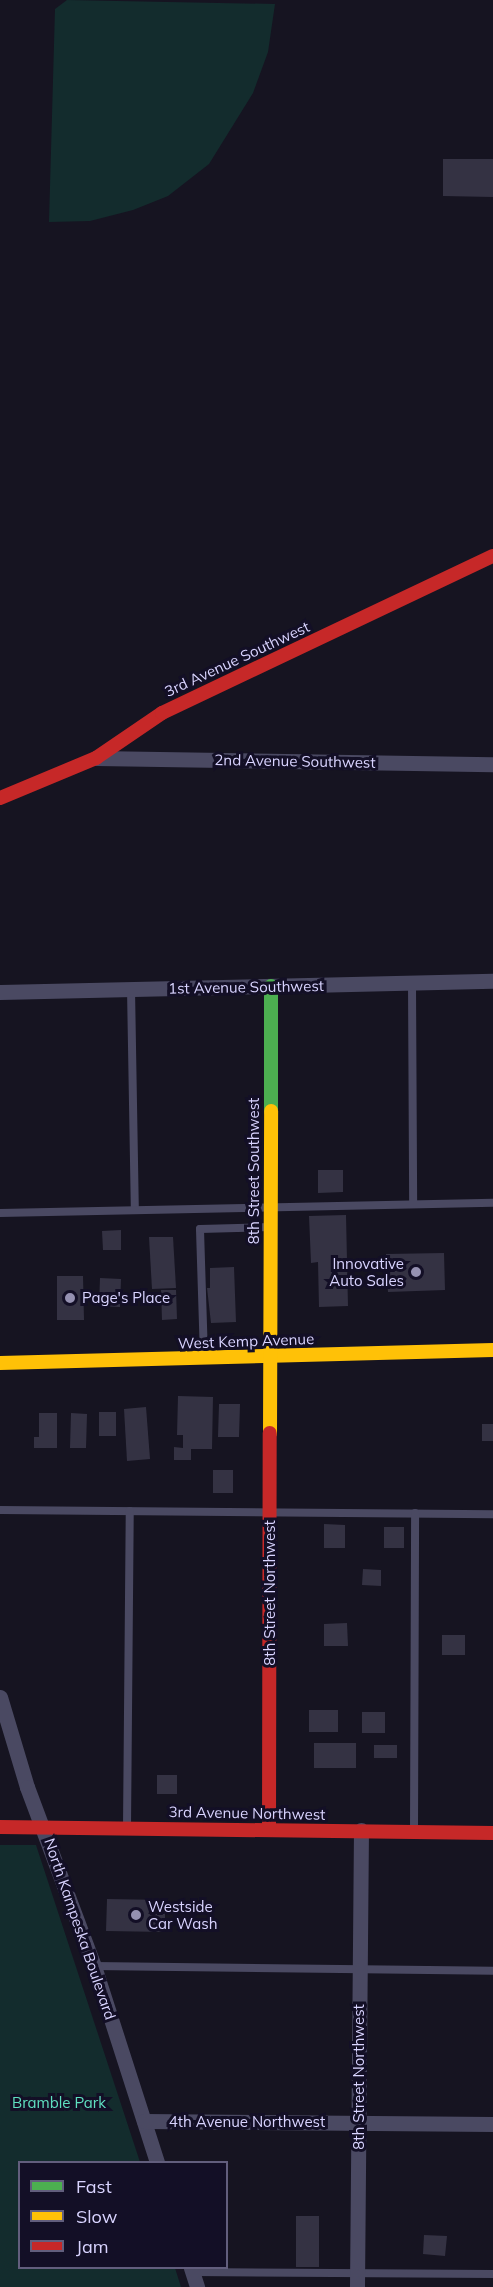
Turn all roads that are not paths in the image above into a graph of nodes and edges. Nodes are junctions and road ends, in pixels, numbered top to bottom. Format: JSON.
{"nodes":[{"id":1,"x":493,"y":556,"type":"edge"},
{"id":2,"x":96,"y":758,"type":"junction"},
{"id":3,"x":493,"y":764,"type":"edge"},
{"id":4,"x":0,"y":798,"type":"edge"},
{"id":5,"x":493,"y":981,"type":"edge"},
{"id":6,"x":412,"y":983,"type":"junction"},
{"id":7,"x":271,"y":986,"type":"junction"},
{"id":8,"x":131,"y":989,"type":"junction"},
{"id":9,"x":0,"y":992,"type":"edge"},
{"id":10,"x":493,"y":1203,"type":"edge"},
{"id":11,"x":413,"y":1204,"type":"junction"},
{"id":12,"x":270,"y":1207,"type":"junction"},
{"id":13,"x":135,"y":1209,"type":"junction"},
{"id":14,"x":0,"y":1213,"type":"edge"},
{"id":15,"x":270,"y":1227,"type":"junction"},
{"id":16,"x":493,"y":1350,"type":"edge"},
{"id":17,"x":270,"y":1356,"type":"junction"},
{"id":18,"x":204,"y":1358,"type":"junction"},
{"id":19,"x":0,"y":1363,"type":"edge"},
{"id":20,"x":0,"y":1510,"type":"edge"},
{"id":21,"x":130,"y":1511,"type":"junction"},
{"id":22,"x":270,"y":1512,"type":"junction"},
{"id":23,"x":415,"y":1513,"type":"junction"},
{"id":24,"x":493,"y":1514,"type":"edge"},
{"id":25,"x":0,"y":1697,"type":"edge"},
{"id":26,"x":0,"y":1827,"type":"edge"},
{"id":27,"x":45,"y":1827,"type":"junction"},
{"id":28,"x":127,"y":1828,"type":"junction"},
{"id":29,"x":269,"y":1830,"type":"junction"},
{"id":30,"x":361,"y":1830,"type":"junction"},
{"id":31,"x":414,"y":1831,"type":"junction"},
{"id":32,"x":493,"y":1833,"type":"edge"},
{"id":33,"x":94,"y":1966,"type":"junction"},
{"id":34,"x":360,"y":1971,"type":"junction"},
{"id":35,"x":493,"y":1971,"type":"edge"},
{"id":36,"x":144,"y":2121,"type":"junction"},
{"id":37,"x":359,"y":2122,"type":"junction"},
{"id":38,"x":493,"y":2124,"type":"edge"},
{"id":39,"x":156,"y":2161,"type":"edge"},
{"id":40,"x":493,"y":2274,"type":"edge"},
{"id":41,"x":194,"y":2276,"type":"edge"},
{"id":42,"x":357,"y":2280,"type":"edge"}],
"edges":[{"from":1,"to":2,"type":"street","name":"3rd Avenue Southwest"},
{"from":2,"to":3,"type":"street","name":"2nd Avenue Southwest"},
{"from":2,"to":4,"type":"street","name":"3rd Avenue Southwest"},
{"from":5,"to":6,"type":"street","name":"1st Avenue Southwest"},
{"from":6,"to":7,"type":"street","name":"1st Avenue Southwest"},
{"from":6,"to":11,"type":"lane"},
{"from":7,"to":8,"type":"street","name":"1st Avenue Southwest"},
{"from":7,"to":12,"type":"street","name":"8th Street Southwest"},
{"from":8,"to":9,"type":"street","name":"1st Avenue Southwest"},
{"from":8,"to":13,"type":"lane"},
{"from":10,"to":11,"type":"lane"},
{"from":11,"to":12,"type":"lane"},
{"from":12,"to":13,"type":"lane"},
{"from":12,"to":15,"type":"street","name":"8th Street Southwest"},
{"from":13,"to":14,"type":"lane"},
{"from":15,"to":17,"type":"street","name":"8th Street Southwest"},
{"from":15,"to":18,"type":"lane"},
{"from":16,"to":17,"type":"street","name":"West Kemp Avenue"},
{"from":17,"to":18,"type":"street","name":"West Kemp Avenue"},
{"from":17,"to":22,"type":"street","name":"8th Street Northwest"},
{"from":18,"to":19,"type":"street","name":"West Kemp Avenue"},
{"from":20,"to":21,"type":"lane"},
{"from":21,"to":22,"type":"lane"},
{"from":21,"to":28,"type":"lane"},
{"from":22,"to":23,"type":"lane"},
{"from":22,"to":29,"type":"street","name":"8th Street Northwest"},
{"from":23,"to":24,"type":"lane"},
{"from":23,"to":31,"type":"lane"},
{"from":25,"to":27,"type":"street","name":"North Kampeska Boulevard"},
{"from":26,"to":27,"type":"street","name":"3rd Avenue Northwest"},
{"from":27,"to":28,"type":"street","name":"3rd Avenue Northwest"},
{"from":27,"to":33,"type":"street","name":"North Kampeska Boulevard"},
{"from":28,"to":29,"type":"street","name":"3rd Avenue Northwest"},
{"from":29,"to":30,"type":"street","name":"3rd Avenue Northwest"},
{"from":30,"to":31,"type":"street","name":"3rd Avenue Northwest"},
{"from":30,"to":34,"type":"street","name":"8th Street Northwest"},
{"from":31,"to":32,"type":"street","name":"3rd Avenue Northwest"},
{"from":33,"to":34,"type":"lane"},
{"from":33,"to":36,"type":"street","name":"North Kampeska Boulevard"},
{"from":34,"to":35,"type":"lane"},
{"from":34,"to":37,"type":"street","name":"8th Street Northwest"},
{"from":36,"to":37,"type":"street","name":"4th Avenue Northwest"},
{"from":36,"to":39,"type":"street","name":"North Kampeska Boulevard"},
{"from":37,"to":38,"type":"street","name":"4th Avenue Northwest"},
{"from":37,"to":42,"type":"street","name":"8th Street Northwest"},
{"from":40,"to":42,"type":"lane"},
{"from":41,"to":42,"type":"lane"}]}
